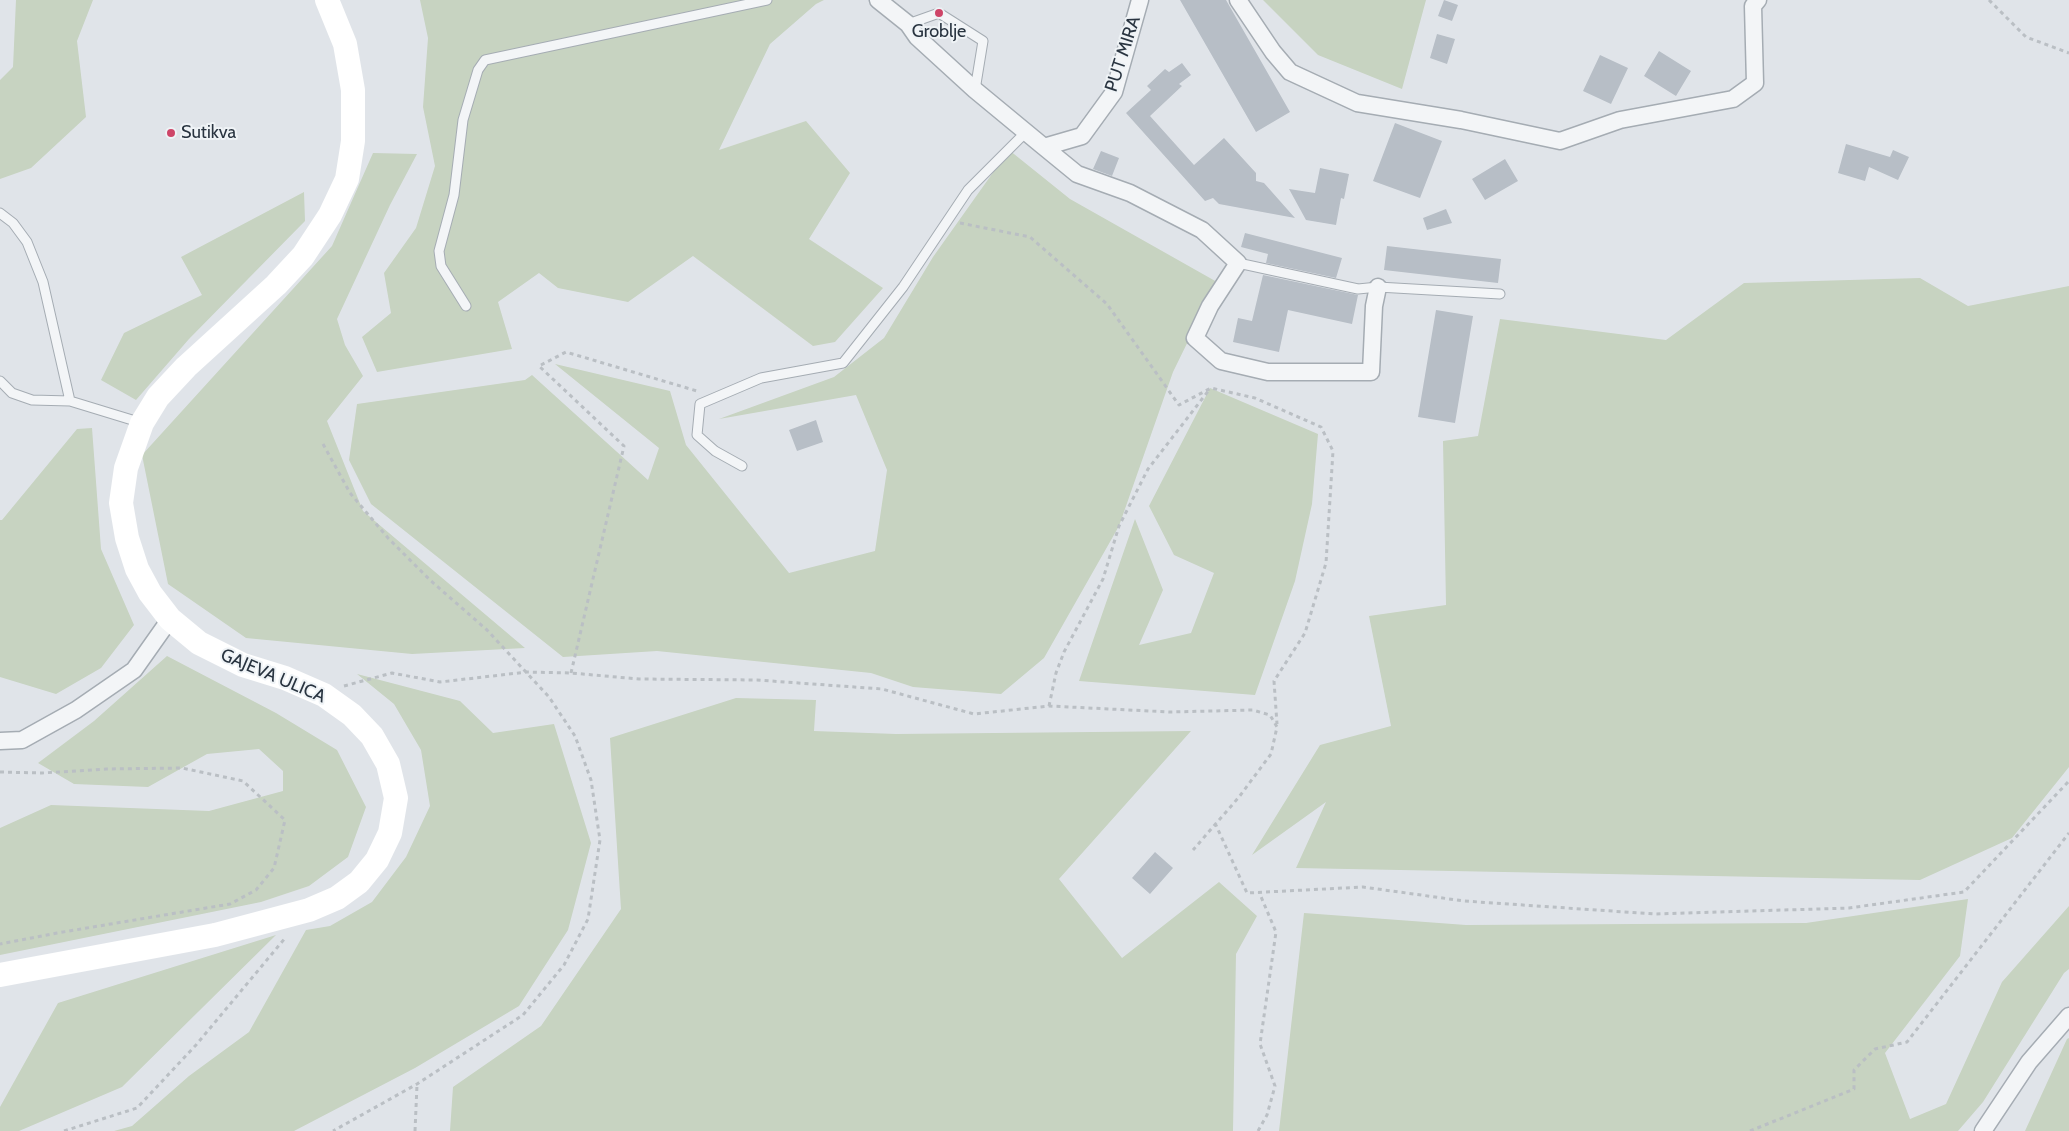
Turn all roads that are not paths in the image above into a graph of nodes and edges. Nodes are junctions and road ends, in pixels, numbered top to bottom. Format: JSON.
{"nodes":[{"id":1,"x":327,"y":0,"type":"edge"},
{"id":2,"x":767,"y":0,"type":"edge"},
{"id":3,"x":878,"y":0,"type":"edge"},
{"id":4,"x":1140,"y":0,"type":"edge"},
{"id":5,"x":1238,"y":0,"type":"edge"},
{"id":6,"x":1758,"y":0,"type":"edge"},
{"id":7,"x":908,"y":24,"type":"junction"},
{"id":8,"x":981,"y":94,"type":"junction"},
{"id":9,"x":1026,"y":132,"type":"junction"},
{"id":10,"x":1044,"y":147,"type":"junction"},
{"id":11,"x":0,"y":213,"type":"edge"},
{"id":12,"x":1238,"y":263,"type":"junction"},
{"id":13,"x":1378,"y":287,"type":"junction"},
{"id":14,"x":1500,"y":294,"type":"dead end"},
{"id":15,"x":466,"y":306,"type":"dead end"},
{"id":16,"x":0,"y":381,"type":"edge"},
{"id":17,"x":70,"y":400,"type":"junction"},
{"id":18,"x":142,"y":423,"type":"junction"},
{"id":19,"x":742,"y":466,"type":"dead end"},
{"id":20,"x":170,"y":619,"type":"junction"},
{"id":21,"x":0,"y":741,"type":"edge"},
{"id":22,"x":0,"y":975,"type":"edge"},
{"id":23,"x":2069,"y":1016,"type":"edge"},
{"id":24,"x":1983,"y":1131,"type":"edge"}],
"edges":[{"from":1,"to":18,"type":"main road","name":"GAJEVA ULICA"},
{"from":2,"to":15,"type":"lane"},
{"from":3,"to":7,"type":"street"},
{"from":4,"to":10,"type":"street","name":"PUT MIRA"},
{"from":5,"to":6,"type":"street"},
{"from":7,"to":8,"type":"street"},
{"from":7,"to":8,"type":"lane"},
{"from":8,"to":9,"type":"street"},
{"from":9,"to":10,"type":"street"},
{"from":9,"to":19,"type":"lane"},
{"from":10,"to":12,"type":"street"},
{"from":11,"to":17,"type":"lane"},
{"from":12,"to":13,"type":"lane"},
{"from":12,"to":13,"type":"street"},
{"from":13,"to":14,"type":"lane"},
{"from":16,"to":17,"type":"lane"},
{"from":17,"to":18,"type":"lane"},
{"from":18,"to":20,"type":"main road","name":"GAJEVA ULICA"},
{"from":20,"to":21,"type":"street"},
{"from":20,"to":22,"type":"main road","name":"GAJEVA ULICA"},
{"from":23,"to":24,"type":"street"}]}
